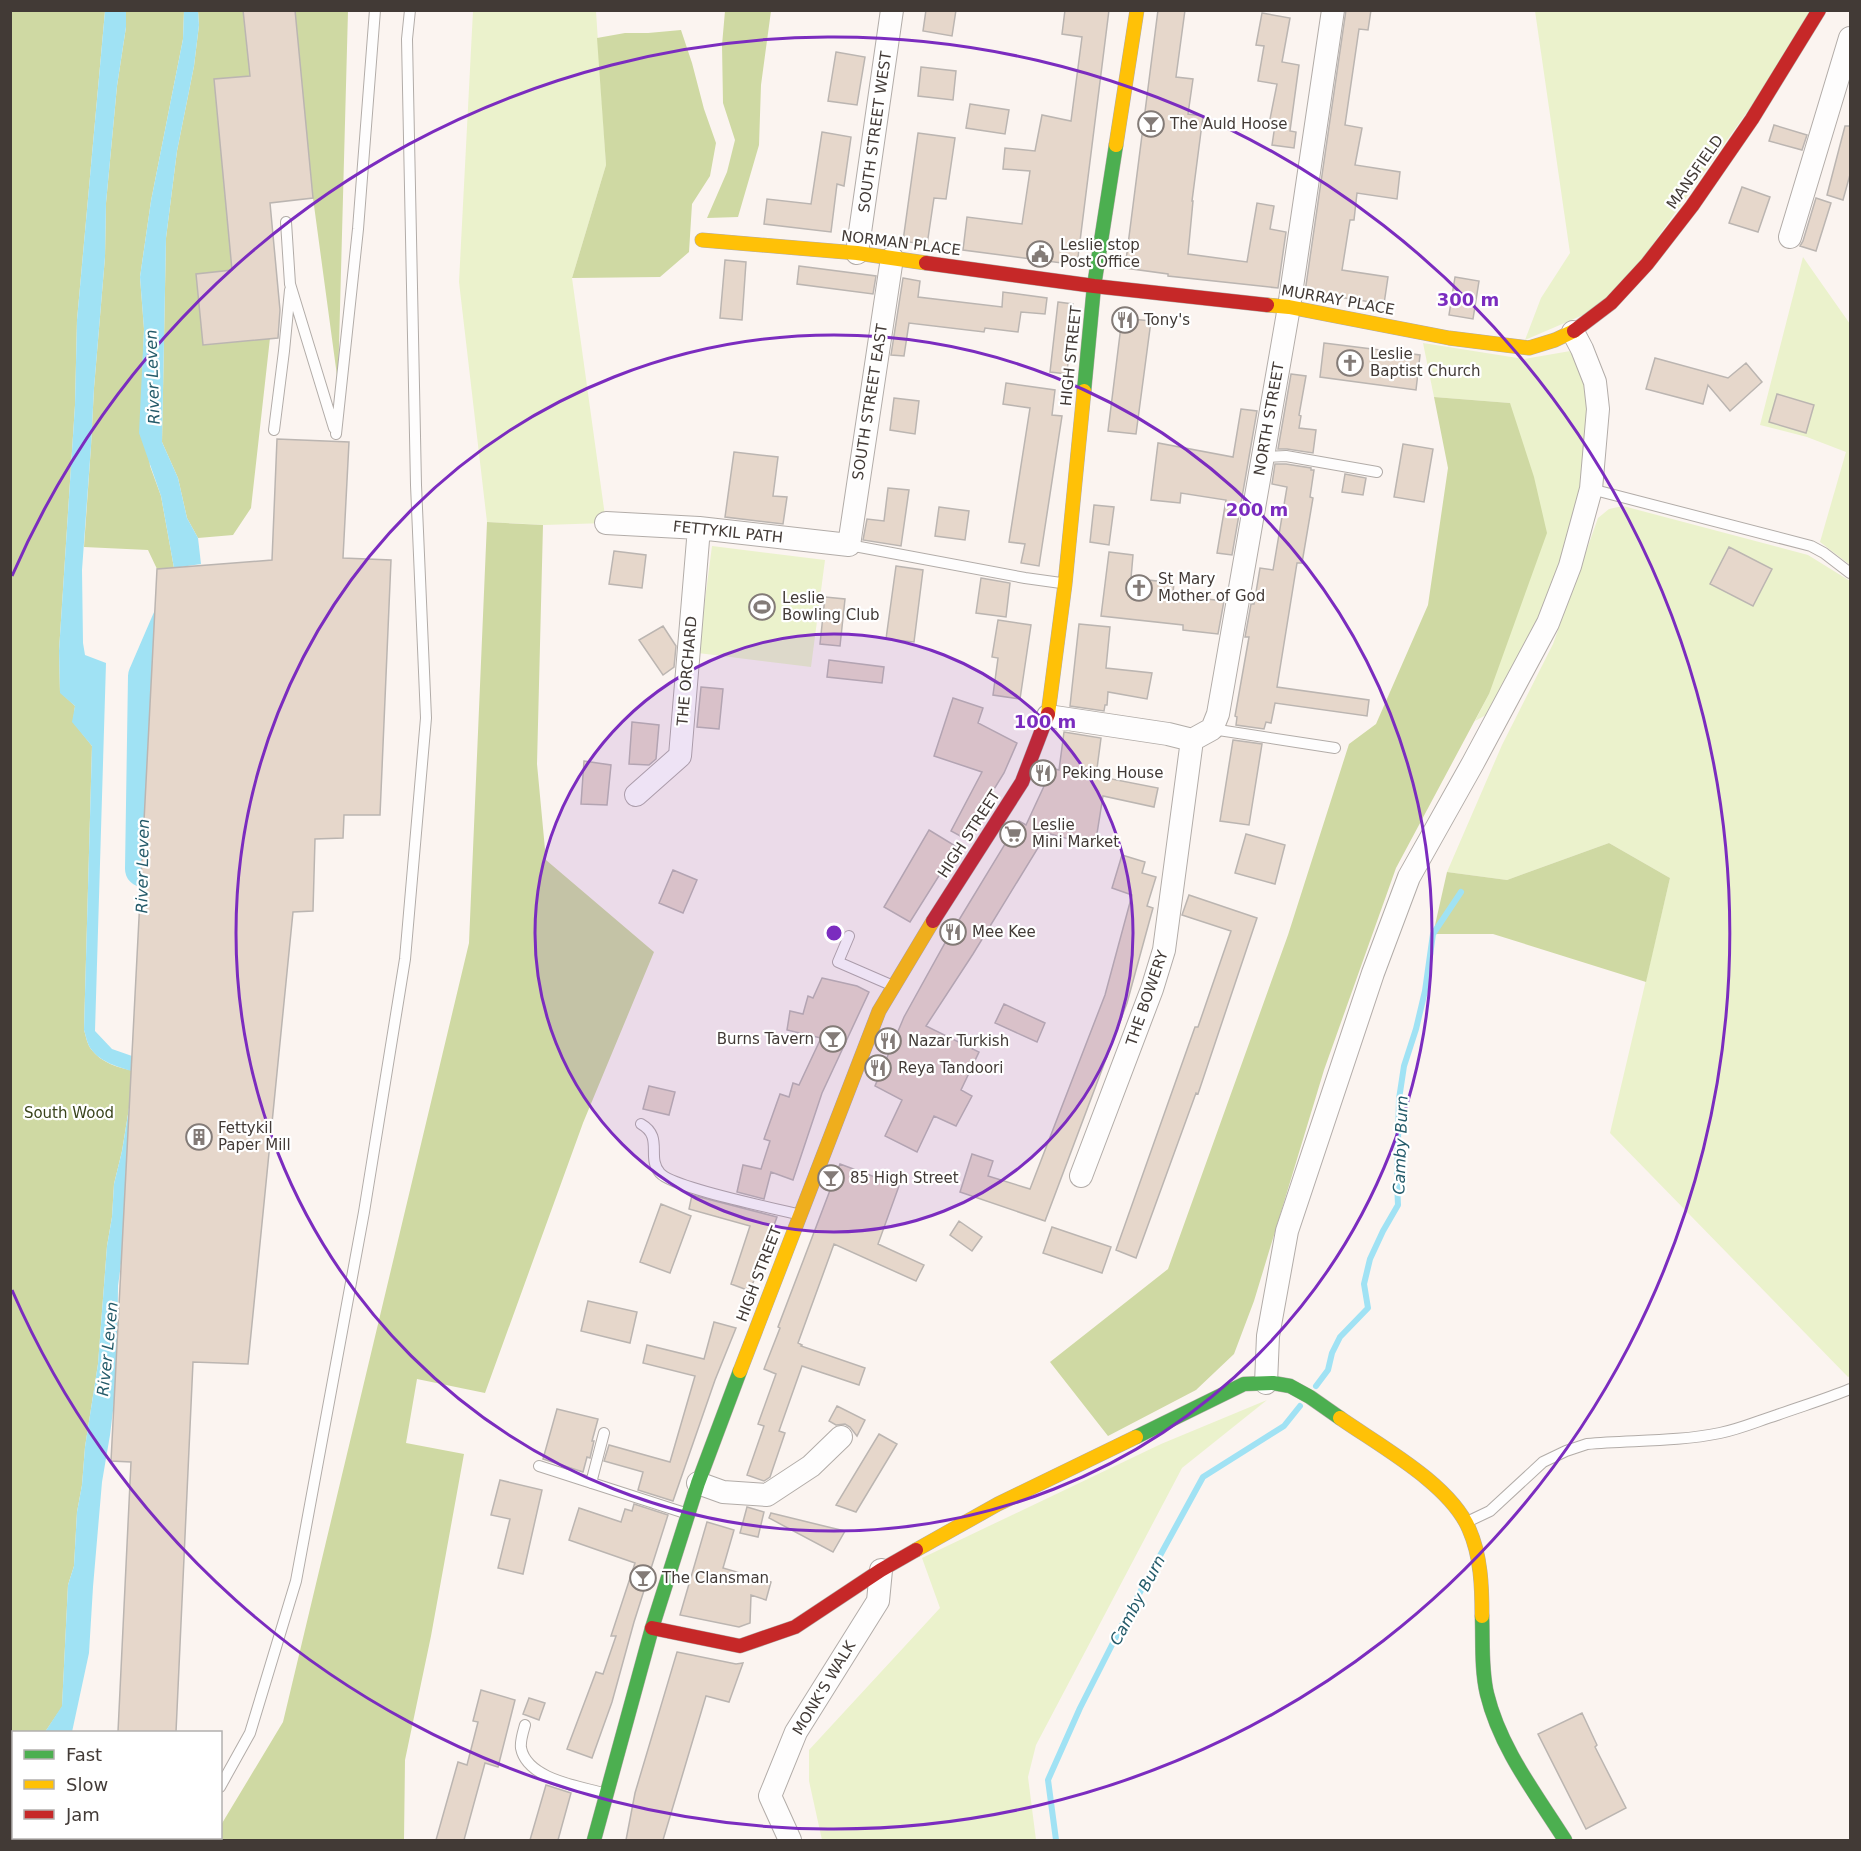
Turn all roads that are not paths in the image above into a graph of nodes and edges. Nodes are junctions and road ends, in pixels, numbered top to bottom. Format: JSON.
{"nodes":[{"id":1,"x":375,"y":10,"type":"edge"},
{"id":2,"x":410,"y":10,"type":"edge"},
{"id":3,"x":892,"y":10,"type":"edge"},
{"id":4,"x":1137,"y":10,"type":"edge"},
{"id":5,"x":1332,"y":10,"type":"edge"},
{"id":6,"x":1819,"y":10,"type":"edge"},
{"id":7,"x":1851,"y":38,"type":"edge"},
{"id":8,"x":285,"y":222,"type":"dead end"},
{"id":9,"x":1790,"y":237,"type":"dead end"},
{"id":10,"x":702,"y":240,"type":"dead end"},
{"id":11,"x":857,"y":253,"type":"junction"},
{"id":12,"x":892,"y":258,"type":"junction"},
{"id":13,"x":290,"y":284,"type":"junction"},
{"id":14,"x":1094,"y":286,"type":"junction"},
{"id":15,"x":1289,"y":307,"type":"junction"},
{"id":16,"x":1573,"y":332,"type":"junction"},
{"id":17,"x":274,"y":430,"type":"dead end"},
{"id":18,"x":1263,"y":457,"type":"junction"},
{"id":19,"x":1377,"y":472,"type":"dead end"},
{"id":20,"x":1591,"y":489,"type":"junction"},
{"id":21,"x":606,"y":523,"type":"dead end"},
{"id":22,"x":699,"y":528,"type":"junction"},
{"id":23,"x":849,"y":545,"type":"junction"},
{"id":24,"x":1851,"y":573,"type":"edge"},
{"id":25,"x":1065,"y":584,"type":"junction"},
{"id":26,"x":1048,"y":716,"type":"junction"},
{"id":27,"x":1212,"y":729,"type":"junction"},
{"id":28,"x":1192,"y":740,"type":"junction"},
{"id":29,"x":1335,"y":748,"type":"dead end"},
{"id":30,"x":636,"y":795,"type":"dead end"},
{"id":31,"x":849,"y":936,"type":"dead end"},
{"id":32,"x":894,"y":987,"type":"junction"},
{"id":33,"x":642,"y":1124,"type":"dead end"},
{"id":34,"x":1081,"y":1176,"type":"dead end"},
{"id":35,"x":800,"y":1215,"type":"junction"},
{"id":36,"x":1266,"y":1383,"type":"junction"},
{"id":37,"x":1851,"y":1389,"type":"edge"},
{"id":38,"x":604,"y":1432,"type":"dead end"},
{"id":39,"x":841,"y":1437,"type":"dead end"},
{"id":40,"x":539,"y":1466,"type":"dead end"},
{"id":41,"x":591,"y":1483,"type":"junction"},
{"id":42,"x":698,"y":1483,"type":"junction"},
{"id":43,"x":688,"y":1514,"type":"junction"},
{"id":44,"x":1466,"y":1523,"type":"junction"},
{"id":45,"x":881,"y":1570,"type":"junction"},
{"id":46,"x":652,"y":1628,"type":"junction"},
{"id":47,"x":525,"y":1725,"type":"dead end"},
{"id":48,"x":222,"y":1783,"type":"edge"},
{"id":49,"x":606,"y":1794,"type":"junction"},
{"id":50,"x":594,"y":1840,"type":"edge"},
{"id":51,"x":790,"y":1840,"type":"edge"},
{"id":52,"x":1565,"y":1840,"type":"edge"}],
"edges":[{"from":1,"to":13,"type":"lane"},
{"from":2,"to":48,"type":"lane"},
{"from":3,"to":11,"type":"street","name":"SOUTH STREET WEST"},
{"from":4,"to":14,"type":"street","name":"HIGH STREET"},
{"from":5,"to":15,"type":"street","name":"NORTH STREET"},
{"from":6,"to":16,"type":"street","name":"MANSFIELD"},
{"from":7,"to":9,"type":"street"},
{"from":8,"to":13,"type":"lane"},
{"from":10,"to":11,"type":"street","name":"NORMAN PLACE"},
{"from":11,"to":12,"type":"street","name":"NORMAN PLACE"},
{"from":12,"to":14,"type":"street","name":"NORMAN PLACE"},
{"from":12,"to":23,"type":"street","name":"SOUTH STREET EAST"},
{"from":13,"to":17,"type":"lane"},
{"from":14,"to":15,"type":"street","name":"MURRAY PLACE"},
{"from":14,"to":25,"type":"street","name":"HIGH STREET"},
{"from":15,"to":16,"type":"street","name":"MURRAY PLACE"},
{"from":15,"to":18,"type":"street","name":"NORTH STREET"},
{"from":16,"to":20,"type":"street"},
{"from":18,"to":19,"type":"lane"},
{"from":18,"to":27,"type":"street","name":"NORTH STREET"},
{"from":20,"to":24,"type":"lane"},
{"from":20,"to":36,"type":"street"},
{"from":21,"to":22,"type":"street","name":"FETTYKIL PATH"},
{"from":22,"to":23,"type":"street","name":"FETTYKIL PATH"},
{"from":22,"to":30,"type":"street","name":"THE ORCHARD"},
{"from":23,"to":25,"type":"lane"},
{"from":25,"to":26,"type":"street","name":"HIGH STREET"},
{"from":26,"to":28,"type":"street"},
{"from":26,"to":32,"type":"street","name":"HIGH STREET"},
{"from":27,"to":28,"type":"street"},
{"from":27,"to":29,"type":"lane"},
{"from":28,"to":34,"type":"street","name":"THE BOWERY"},
{"from":31,"to":32,"type":"lane"},
{"from":32,"to":35,"type":"street","name":"HIGH STREET"},
{"from":33,"to":35,"type":"lane"},
{"from":35,"to":42,"type":"street","name":"HIGH STREET"},
{"from":36,"to":44,"type":"street"},
{"from":36,"to":45,"type":"street"},
{"from":37,"to":44,"type":"lane"},
{"from":38,"to":41,"type":"lane"},
{"from":39,"to":42,"type":"street"},
{"from":40,"to":41,"type":"lane"},
{"from":41,"to":43,"type":"lane"},
{"from":42,"to":43,"type":"street","name":"HIGH STREET"},
{"from":43,"to":46,"type":"street","name":"HIGH STREET"},
{"from":44,"to":52,"type":"street"},
{"from":45,"to":46,"type":"street"},
{"from":45,"to":51,"type":"street","name":"MONK'S WALK"},
{"from":46,"to":49,"type":"street","name":"HIGH STREET"},
{"from":47,"to":49,"type":"lane"},
{"from":49,"to":50,"type":"street","name":"HIGH STREET"}]}
